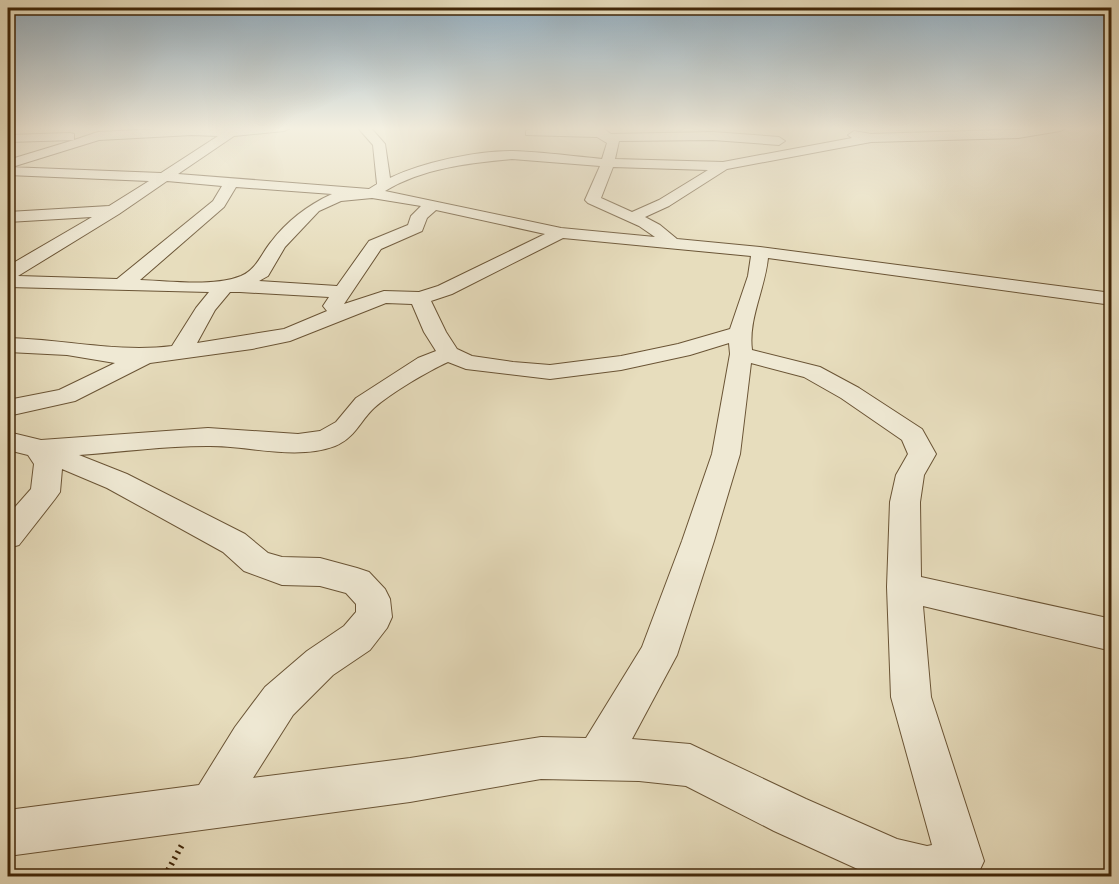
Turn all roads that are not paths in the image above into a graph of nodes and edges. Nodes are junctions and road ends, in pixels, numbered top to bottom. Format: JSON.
{"nodes":[{"id":1,"x":177,"y":169,"type":"edge"},
{"id":2,"x":378,"y":169,"type":"edge"},
{"id":3,"x":424,"y":169,"type":"edge"},
{"id":4,"x":605,"y":169,"type":"edge"},
{"id":5,"x":718,"y":169,"type":"edge"},
{"id":6,"x":8,"y":171,"type":"edge"},
{"id":7,"x":166,"y":177,"type":"junction"},
{"id":8,"x":231,"y":183,"type":"junction"},
{"id":9,"x":377,"y":190,"type":"junction"},
{"id":10,"x":432,"y":206,"type":"junction"},
{"id":11,"x":113,"y":211,"type":"junction"},
{"id":12,"x":8,"y":217,"type":"edge"},
{"id":13,"x":633,"y":217,"type":"junction"},
{"id":14,"x":561,"y":233,"type":"junction"},
{"id":15,"x":672,"y":244,"type":"junction"},
{"id":16,"x":760,"y":252,"type":"junction"},
{"id":17,"x":8,"y":274,"type":"edge"},
{"id":18,"x":8,"y":281,"type":"edge"},
{"id":19,"x":123,"y":284,"type":"junction"},
{"id":20,"x":225,"y":286,"type":"junction"},
{"id":21,"x":342,"y":292,"type":"junction"},
{"id":22,"x":420,"y":298,"type":"junction"},
{"id":23,"x":1112,"y":299,"type":"edge"},
{"id":24,"x":326,"y":318,"type":"junction"},
{"id":25,"x":740,"y":344,"type":"junction"},
{"id":26,"x":8,"y":345,"type":"edge"},
{"id":27,"x":180,"y":352,"type":"junction"},
{"id":28,"x":449,"y":354,"type":"junction"},
{"id":29,"x":148,"y":356,"type":"junction"},
{"id":30,"x":8,"y":408,"type":"edge"},
{"id":31,"x":23,"y":445,"type":"edge"},
{"id":32,"x":8,"y":536,"type":"edge"},
{"id":33,"x":904,"y":587,"type":"junction"},
{"id":34,"x":1112,"y":635,"type":"edge"},
{"id":35,"x":597,"y":759,"type":"junction"},
{"id":36,"x":212,"y":806,"type":"junction"},
{"id":37,"x":8,"y":833,"type":"edge"}],
"edges":[{"from":1,"to":7,"type":"street"},
{"from":2,"to":9,"type":"street"},
{"from":3,"to":9,"type":"street"},
{"from":4,"to":13,"type":"street"},
{"from":5,"to":13,"type":"street"},
{"from":6,"to":7,"type":"street"},
{"from":7,"to":8,"type":"street"},
{"from":7,"to":11,"type":"street"},
{"from":8,"to":9,"type":"street"},
{"from":8,"to":19,"type":"street"},
{"from":9,"to":10,"type":"street"},
{"from":9,"to":20,"type":"street"},
{"from":10,"to":14,"type":"street"},
{"from":10,"to":21,"type":"street"},
{"from":11,"to":12,"type":"street"},
{"from":11,"to":17,"type":"street"},
{"from":13,"to":15,"type":"street"},
{"from":14,"to":15,"type":"street"},
{"from":14,"to":22,"type":"street"},
{"from":15,"to":16,"type":"street"},
{"from":16,"to":23,"type":"street"},
{"from":16,"to":25,"type":"street"},
{"from":18,"to":19,"type":"street"},
{"from":19,"to":20,"type":"street"},
{"from":20,"to":21,"type":"street"},
{"from":20,"to":27,"type":"street"},
{"from":21,"to":24,"type":"street"},
{"from":22,"to":24,"type":"street"},
{"from":22,"to":28,"type":"street"},
{"from":24,"to":27,"type":"street"},
{"from":25,"to":28,"type":"street"},
{"from":25,"to":33,"type":"street"},
{"from":25,"to":35,"type":"street"},
{"from":26,"to":29,"type":"street"},
{"from":27,"to":29,"type":"street"},
{"from":28,"to":31,"type":"street"},
{"from":29,"to":30,"type":"street"},
{"from":31,"to":32,"type":"street"},
{"from":31,"to":36,"type":"street"},
{"from":33,"to":34,"type":"street"},
{"from":33,"to":35,"type":"street"},
{"from":35,"to":36,"type":"street"},
{"from":36,"to":37,"type":"street"}]}
